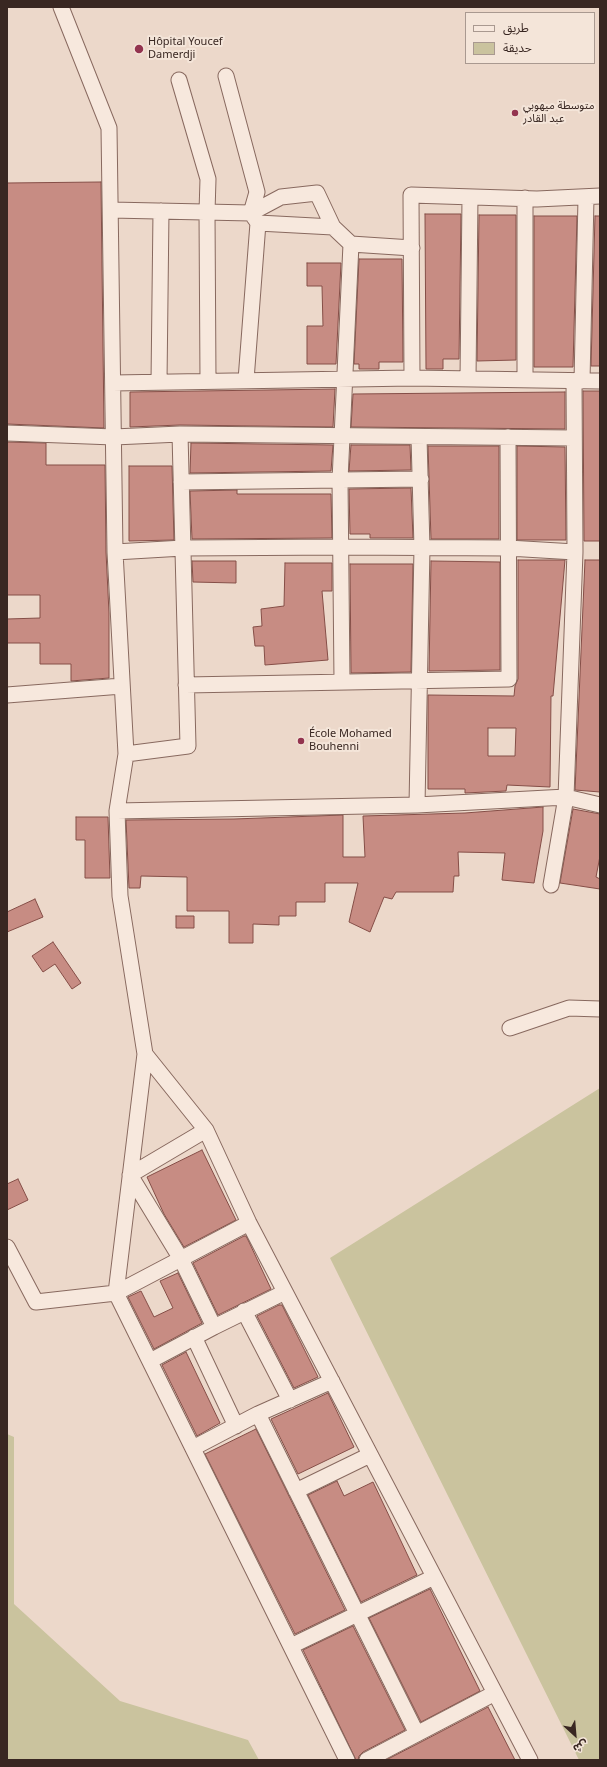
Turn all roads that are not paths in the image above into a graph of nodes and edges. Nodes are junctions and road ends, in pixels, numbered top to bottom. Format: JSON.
{"nodes":[{"id":1,"x":60,"y":7,"type":"edge"},
{"id":2,"x":226,"y":76,"type":"dead end"},
{"id":3,"x":179,"y":80,"type":"dead end"},
{"id":4,"x":470,"y":196,"type":"junction"},
{"id":5,"x":593,"y":197,"type":"edge"},
{"id":6,"x":525,"y":198,"type":"junction"},
{"id":7,"x":111,"y":210,"type":"junction"},
{"id":8,"x":161,"y":211,"type":"junction"},
{"id":9,"x":207,"y":212,"type":"junction"},
{"id":10,"x":254,"y":218,"type":"junction"},
{"id":11,"x":333,"y":227,"type":"junction"},
{"id":12,"x":352,"y":244,"type":"junction"},
{"id":13,"x":412,"y":248,"type":"junction"},
{"id":14,"x":412,"y":378,"type":"junction"},
{"id":15,"x":468,"y":379,"type":"junction"},
{"id":16,"x":525,"y":379,"type":"junction"},
{"id":17,"x":246,"y":380,"type":"junction"},
{"id":18,"x":346,"y":380,"type":"junction"},
{"id":19,"x":208,"y":381,"type":"junction"},
{"id":20,"x":578,"y":381,"type":"junction"},
{"id":21,"x":600,"y":381,"type":"edge"},
{"id":22,"x":159,"y":382,"type":"junction"},
{"id":23,"x":113,"y":384,"type":"junction"},
{"id":24,"x":7,"y":433,"type":"edge"},
{"id":25,"x":180,"y":434,"type":"junction"},
{"id":26,"x":342,"y":435,"type":"junction"},
{"id":27,"x":114,"y":437,"type":"junction"},
{"id":28,"x":419,"y":437,"type":"junction"},
{"id":29,"x":508,"y":438,"type":"junction"},
{"id":30,"x":574,"y":438,"type":"junction"},
{"id":31,"x":421,"y":479,"type":"junction"},
{"id":32,"x":340,"y":480,"type":"junction"},
{"id":33,"x":181,"y":482,"type":"junction"},
{"id":34,"x":342,"y":547,"type":"junction"},
{"id":35,"x":183,"y":548,"type":"junction"},
{"id":36,"x":422,"y":548,"type":"junction"},
{"id":37,"x":508,"y":548,"type":"junction"},
{"id":38,"x":115,"y":552,"type":"junction"},
{"id":39,"x":574,"y":552,"type":"junction"},
{"id":40,"x":418,"y":680,"type":"junction"},
{"id":41,"x":342,"y":682,"type":"junction"},
{"id":42,"x":186,"y":685,"type":"junction"},
{"id":43,"x":122,"y":686,"type":"junction"},
{"id":44,"x":7,"y":695,"type":"edge"},
{"id":45,"x":126,"y":754,"type":"junction"},
{"id":46,"x":566,"y":797,"type":"junction"},
{"id":47,"x":417,"y":805,"type":"junction"},
{"id":48,"x":600,"y":805,"type":"edge"},
{"id":49,"x":117,"y":811,"type":"junction"},
{"id":50,"x":551,"y":885,"type":"dead end"},
{"id":51,"x":600,"y":1009,"type":"edge"},
{"id":52,"x":510,"y":1028,"type":"dead end"},
{"id":53,"x":145,"y":1054,"type":"junction"},
{"id":54,"x":206,"y":1130,"type":"junction"},
{"id":55,"x":130,"y":1175,"type":"junction"},
{"id":56,"x":249,"y":1223,"type":"junction"},
{"id":57,"x":7,"y":1247,"type":"edge"},
{"id":58,"x":181,"y":1259,"type":"junction"},
{"id":59,"x":285,"y":1292,"type":"junction"},
{"id":60,"x":116,"y":1293,"type":"junction"},
{"id":61,"x":244,"y":1311,"type":"junction"},
{"id":62,"x":214,"y":1327,"type":"junction"},
{"id":63,"x":194,"y":1337,"type":"junction"},
{"id":64,"x":150,"y":1361,"type":"junction"},
{"id":65,"x":332,"y":1381,"type":"junction"},
{"id":66,"x":290,"y":1400,"type":"junction"},
{"id":67,"x":258,"y":1414,"type":"junction"},
{"id":68,"x":236,"y":1426,"type":"junction"},
{"id":69,"x":193,"y":1448,"type":"junction"},
{"id":70,"x":370,"y":1455,"type":"junction"},
{"id":71,"x":296,"y":1491,"type":"junction"},
{"id":72,"x":434,"y":1577,"type":"junction"},
{"id":73,"x":357,"y":1614,"type":"junction"},
{"id":74,"x":291,"y":1646,"type":"junction"},
{"id":75,"x":495,"y":1693,"type":"junction"},
{"id":76,"x":417,"y":1734,"type":"junction"},
{"id":77,"x":347,"y":1760,"type":"edge"},
{"id":78,"x":367,"y":1760,"type":"edge"},
{"id":79,"x":530,"y":1760,"type":"edge"}],
"edges":[{"from":1,"to":7,"type":"street"},
{"from":2,"to":10,"type":"street"},
{"from":3,"to":9,"type":"street"},
{"from":4,"to":6,"type":"street"},
{"from":4,"to":13,"type":"street"},
{"from":4,"to":15,"type":"street"},
{"from":5,"to":6,"type":"street"},
{"from":5,"to":20,"type":"street"},
{"from":6,"to":16,"type":"street"},
{"from":7,"to":8,"type":"street"},
{"from":7,"to":23,"type":"street"},
{"from":8,"to":9,"type":"street"},
{"from":8,"to":22,"type":"street"},
{"from":9,"to":10,"type":"street"},
{"from":9,"to":19,"type":"street"},
{"from":10,"to":11,"type":"street"},
{"from":10,"to":11,"type":"street"},
{"from":10,"to":17,"type":"street"},
{"from":11,"to":12,"type":"street"},
{"from":12,"to":13,"type":"street"},
{"from":12,"to":18,"type":"street"},
{"from":13,"to":14,"type":"street"},
{"from":14,"to":15,"type":"street"},
{"from":14,"to":18,"type":"street"},
{"from":15,"to":16,"type":"street"},
{"from":16,"to":20,"type":"street"},
{"from":17,"to":18,"type":"street"},
{"from":17,"to":19,"type":"street"},
{"from":18,"to":26,"type":"street"},
{"from":19,"to":22,"type":"street"},
{"from":20,"to":21,"type":"street"},
{"from":20,"to":30,"type":"street"},
{"from":22,"to":23,"type":"street"},
{"from":23,"to":27,"type":"street"},
{"from":24,"to":27,"type":"street"},
{"from":25,"to":26,"type":"street"},
{"from":25,"to":27,"type":"street"},
{"from":25,"to":33,"type":"street"},
{"from":26,"to":28,"type":"street"},
{"from":26,"to":32,"type":"street"},
{"from":27,"to":38,"type":"street"},
{"from":28,"to":29,"type":"street"},
{"from":28,"to":31,"type":"street"},
{"from":29,"to":30,"type":"street"},
{"from":29,"to":37,"type":"street"},
{"from":30,"to":39,"type":"street"},
{"from":31,"to":32,"type":"street"},
{"from":31,"to":36,"type":"street"},
{"from":32,"to":33,"type":"street"},
{"from":32,"to":34,"type":"street"},
{"from":33,"to":35,"type":"street"},
{"from":34,"to":35,"type":"street"},
{"from":34,"to":36,"type":"street"},
{"from":34,"to":41,"type":"street"},
{"from":35,"to":38,"type":"street"},
{"from":35,"to":42,"type":"street"},
{"from":36,"to":37,"type":"street"},
{"from":36,"to":40,"type":"street"},
{"from":37,"to":39,"type":"street"},
{"from":37,"to":40,"type":"street"},
{"from":38,"to":43,"type":"street"},
{"from":39,"to":46,"type":"street"},
{"from":40,"to":41,"type":"street"},
{"from":40,"to":47,"type":"street"},
{"from":41,"to":42,"type":"street"},
{"from":42,"to":45,"type":"street"},
{"from":43,"to":44,"type":"street"},
{"from":43,"to":45,"type":"street"},
{"from":45,"to":49,"type":"street"},
{"from":46,"to":47,"type":"street"},
{"from":46,"to":48,"type":"street"},
{"from":46,"to":50,"type":"street"},
{"from":47,"to":49,"type":"street"},
{"from":49,"to":53,"type":"street"},
{"from":51,"to":52,"type":"street"},
{"from":53,"to":54,"type":"street"},
{"from":53,"to":55,"type":"street"},
{"from":54,"to":55,"type":"street"},
{"from":54,"to":56,"type":"street"},
{"from":55,"to":58,"type":"street"},
{"from":55,"to":60,"type":"street"},
{"from":56,"to":58,"type":"street"},
{"from":56,"to":59,"type":"street"},
{"from":57,"to":60,"type":"street"},
{"from":58,"to":60,"type":"street"},
{"from":58,"to":62,"type":"street"},
{"from":59,"to":61,"type":"street"},
{"from":59,"to":65,"type":"street"},
{"from":60,"to":64,"type":"street"},
{"from":61,"to":62,"type":"street"},
{"from":61,"to":66,"type":"street"},
{"from":62,"to":63,"type":"street"},
{"from":63,"to":64,"type":"street"},
{"from":63,"to":68,"type":"street"},
{"from":64,"to":69,"type":"street"},
{"from":65,"to":66,"type":"street"},
{"from":65,"to":70,"type":"street"},
{"from":66,"to":67,"type":"street"},
{"from":67,"to":68,"type":"street"},
{"from":67,"to":71,"type":"street"},
{"from":68,"to":69,"type":"street"},
{"from":69,"to":74,"type":"street"},
{"from":70,"to":71,"type":"street"},
{"from":70,"to":72,"type":"street"},
{"from":71,"to":73,"type":"street"},
{"from":72,"to":73,"type":"street"},
{"from":72,"to":75,"type":"street"},
{"from":73,"to":74,"type":"street"},
{"from":73,"to":76,"type":"street"},
{"from":74,"to":77,"type":"street"},
{"from":75,"to":76,"type":"street"},
{"from":75,"to":79,"type":"street"},
{"from":76,"to":78,"type":"street"}]}
